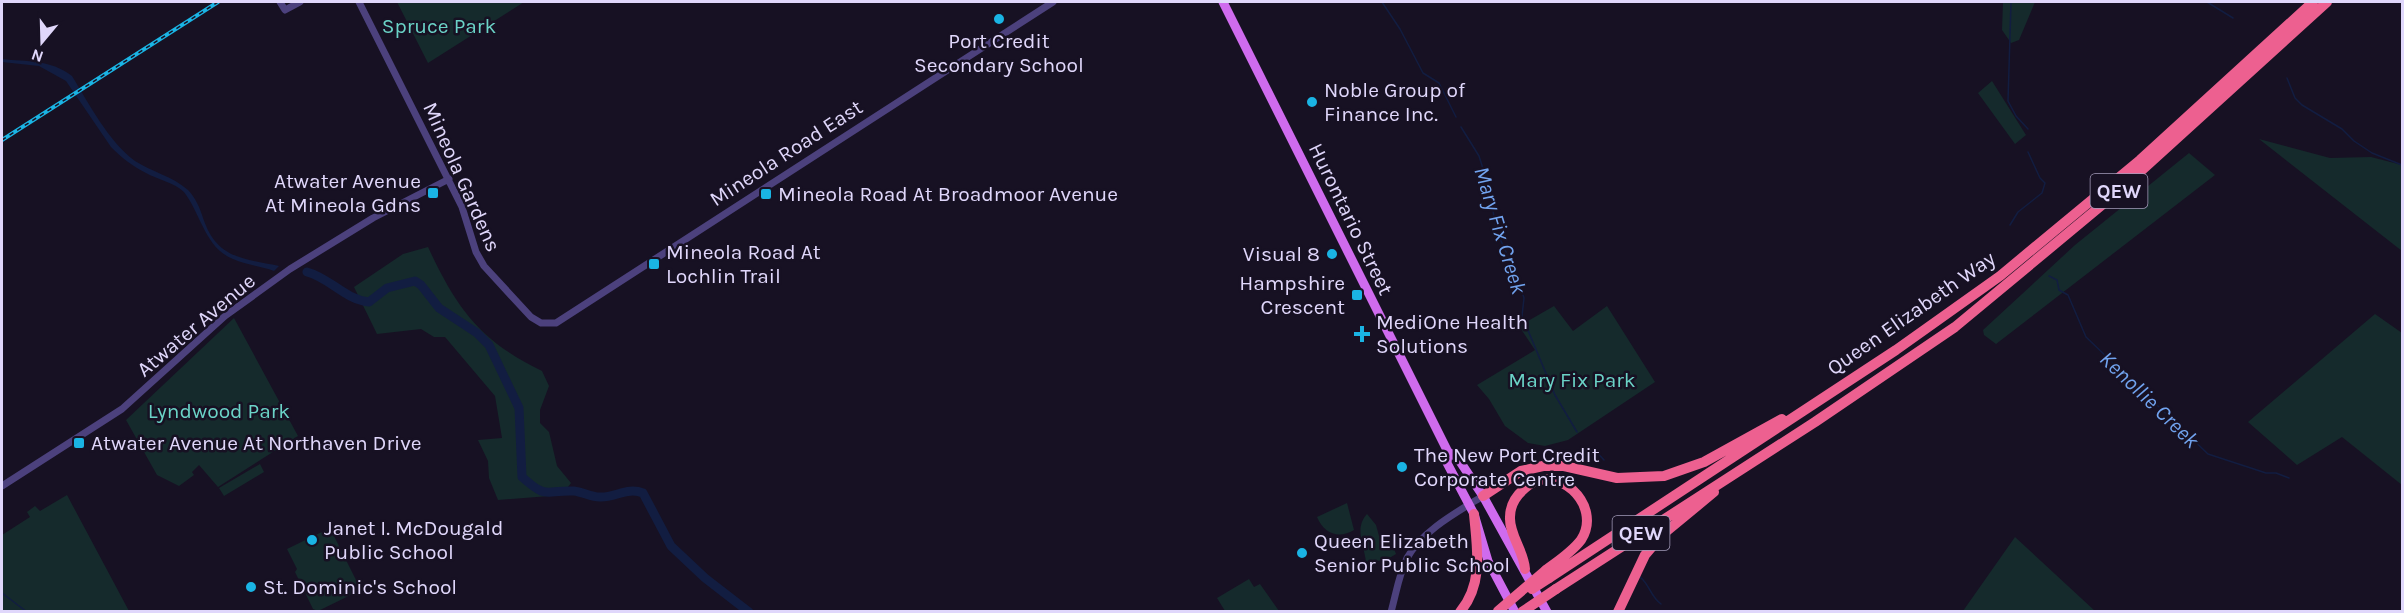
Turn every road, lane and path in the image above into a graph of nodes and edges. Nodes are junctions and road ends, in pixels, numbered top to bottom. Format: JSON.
{"nodes":[{"id":1,"x":280,"y":2,"type":"edge"},
{"id":2,"x":300,"y":2,"type":"edge"},
{"id":3,"x":359,"y":2,"type":"edge"},
{"id":4,"x":1053,"y":2,"type":"edge"},
{"id":5,"x":1223,"y":2,"type":"edge"},
{"id":6,"x":2313,"y":2,"type":"edge"},
{"id":7,"x":2327,"y":2,"type":"edge"},
{"id":8,"x":449,"y":179,"type":"junction"},
{"id":9,"x":536,"y":321,"type":"joint"},
{"id":10,"x":1802,"y":411,"type":"junction"},
{"id":11,"x":1448,"y":452,"type":"junction"},
{"id":12,"x":1727,"y":478,"type":"junction"},
{"id":13,"x":2,"y":486,"type":"edge"},
{"id":14,"x":1483,"y":496,"type":"junction"},
{"id":15,"x":1471,"y":510,"type":"junction"},
{"id":16,"x":1525,"y":569,"type":"junction"},
{"id":17,"x":1548,"y":574,"type":"junction"},
{"id":18,"x":1497,"y":611,"type":"edge"},
{"id":19,"x":1391,"y":612,"type":"edge"},
{"id":20,"x":1460,"y":612,"type":"edge"},
{"id":21,"x":1515,"y":612,"type":"edge"},
{"id":22,"x":1522,"y":612,"type":"edge"},
{"id":23,"x":1547,"y":612,"type":"edge"},
{"id":24,"x":1618,"y":612,"type":"edge"}],
"edges":[{"from":1,"to":2,"type":"street"},
{"from":3,"to":8,"type":"street","name":"Mineola Gardens"},
{"from":4,"to":9,"type":"street","name":"Mineola Road East"},
{"from":5,"to":11,"type":"main road","name":"Hurontario Street"},
{"from":6,"to":10,"type":"highway","name":"Queen Elizabeth Way","number":"QEW"},
{"from":7,"to":12,"type":"highway","name":"Queen Elizabeth Way","number":"QEW"},
{"from":8,"to":9,"type":"street","name":"Mineola Gardens"},
{"from":8,"to":13,"type":"street","name":"Atwater Avenue"},
{"from":10,"to":14,"type":"highway"},
{"from":10,"to":17,"type":"highway","name":"Queen Elizabeth Way","number":"QEW"},
{"from":11,"to":14,"type":"main road","name":"Hurontario Street"},
{"from":11,"to":15,"type":"main road","name":"Hurontario Street"},
{"from":12,"to":22,"type":"highway","name":"Queen Elizabeth Way","number":"QEW","bridge":true},
{"from":12,"to":24,"type":"highway"},
{"from":14,"to":15,"type":"street"},
{"from":14,"to":16,"type":"main road","name":"Hurontario Street"},
{"from":15,"to":19,"type":"street"},
{"from":15,"to":20,"type":"highway"},
{"from":15,"to":21,"type":"main road","name":"Hurontario Street"},
{"from":16,"to":17,"type":"highway"},
{"from":16,"to":23,"type":"main road","name":"Hurontario Street"},
{"from":17,"to":18,"type":"highway","name":"Queen Elizabeth Way","number":"QEW","bridge":true}]}
